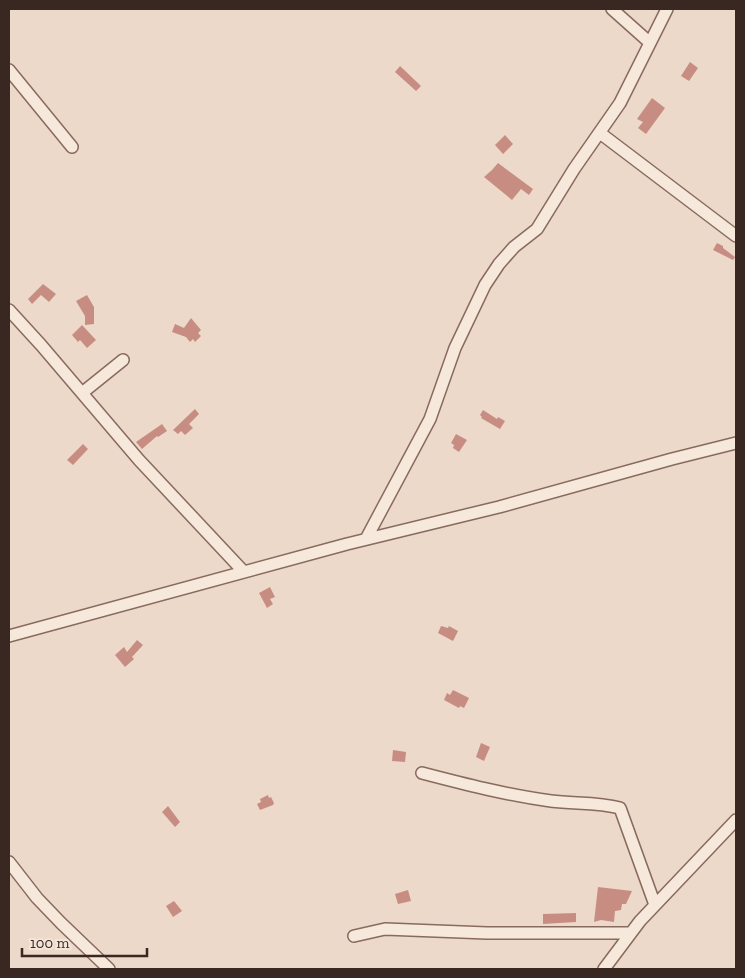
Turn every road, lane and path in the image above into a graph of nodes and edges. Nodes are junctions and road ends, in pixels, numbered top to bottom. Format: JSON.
{"nodes":[{"id":1,"x":612,"y":9,"type":"edge"},
{"id":2,"x":666,"y":9,"type":"edge"},
{"id":3,"x":649,"y":42,"type":"junction"},
{"id":4,"x":9,"y":70,"type":"edge"},
{"id":5,"x":600,"y":133,"type":"junction"},
{"id":6,"x":72,"y":147,"type":"dead end"},
{"id":7,"x":736,"y":236,"type":"edge"},
{"id":8,"x":9,"y":310,"type":"edge"},
{"id":9,"x":123,"y":360,"type":"dead end"},
{"id":10,"x":82,"y":393,"type":"junction"},
{"id":11,"x":736,"y":443,"type":"edge"},
{"id":12,"x":366,"y":539,"type":"junction"},
{"id":13,"x":244,"y":572,"type":"junction"},
{"id":14,"x":9,"y":636,"type":"edge"},
{"id":15,"x":422,"y":774,"type":"dead end"},
{"id":16,"x":736,"y":820,"type":"edge"},
{"id":17,"x":9,"y":862,"type":"edge"},
{"id":18,"x":655,"y":905,"type":"junction"},
{"id":19,"x":631,"y":933,"type":"junction"},
{"id":20,"x":354,"y":936,"type":"dead end"},
{"id":21,"x":109,"y":969,"type":"edge"},
{"id":22,"x":604,"y":969,"type":"edge"}],
"edges":[{"from":1,"to":3,"type":"street"},
{"from":2,"to":3,"type":"street"},
{"from":3,"to":5,"type":"street"},
{"from":4,"to":6,"type":"street"},
{"from":5,"to":7,"type":"street"},
{"from":5,"to":12,"type":"street"},
{"from":8,"to":10,"type":"street"},
{"from":9,"to":10,"type":"street"},
{"from":10,"to":13,"type":"street"},
{"from":11,"to":12,"type":"street"},
{"from":12,"to":13,"type":"street"},
{"from":13,"to":14,"type":"street"},
{"from":15,"to":18,"type":"street"},
{"from":16,"to":18,"type":"street"},
{"from":17,"to":21,"type":"street"},
{"from":18,"to":19,"type":"street"},
{"from":19,"to":20,"type":"street"},
{"from":19,"to":22,"type":"street"}]}
